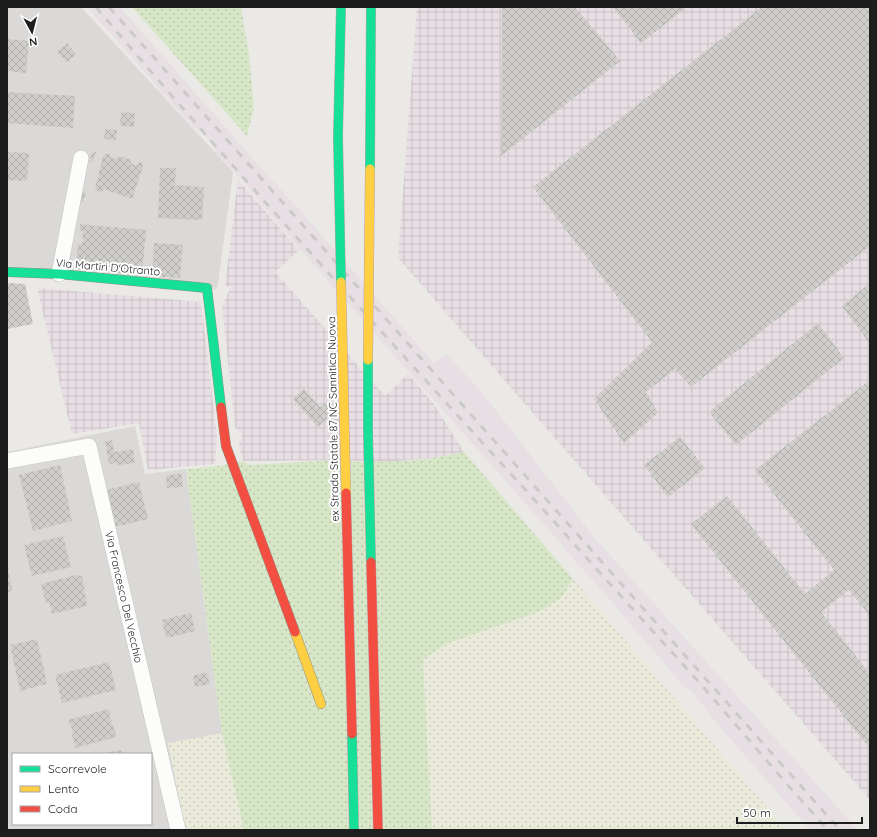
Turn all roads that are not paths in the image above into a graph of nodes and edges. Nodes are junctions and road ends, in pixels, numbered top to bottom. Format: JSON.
{"nodes":[{"id":1,"x":341,"y":7,"type":"edge"},
{"id":2,"x":371,"y":7,"type":"edge"},
{"id":3,"x":81,"y":158,"type":"dead end"},
{"id":4,"x":7,"y":272,"type":"edge"},
{"id":5,"x":59,"y":274,"type":"junction"},
{"id":6,"x":7,"y":461,"type":"edge"},
{"id":7,"x":321,"y":704,"type":"dead end"},
{"id":8,"x":178,"y":830,"type":"edge"},
{"id":9,"x":354,"y":830,"type":"edge"},
{"id":10,"x":378,"y":830,"type":"edge"}],
"edges":[{"from":1,"to":9,"type":"main road","name":"ex Strada Statale 87 NC Sannitica Nuova","bridge":true},
{"from":2,"to":10,"type":"main road","bridge":true},
{"from":3,"to":5,"type":"street"},
{"from":4,"to":5,"type":"main road","name":"Via Martiri D'Otranto"},
{"from":5,"to":7,"type":"main road","name":"Via Martiri D'Otranto"},
{"from":6,"to":8,"type":"street","name":"Via Francesco Del Vecchio"}]}
